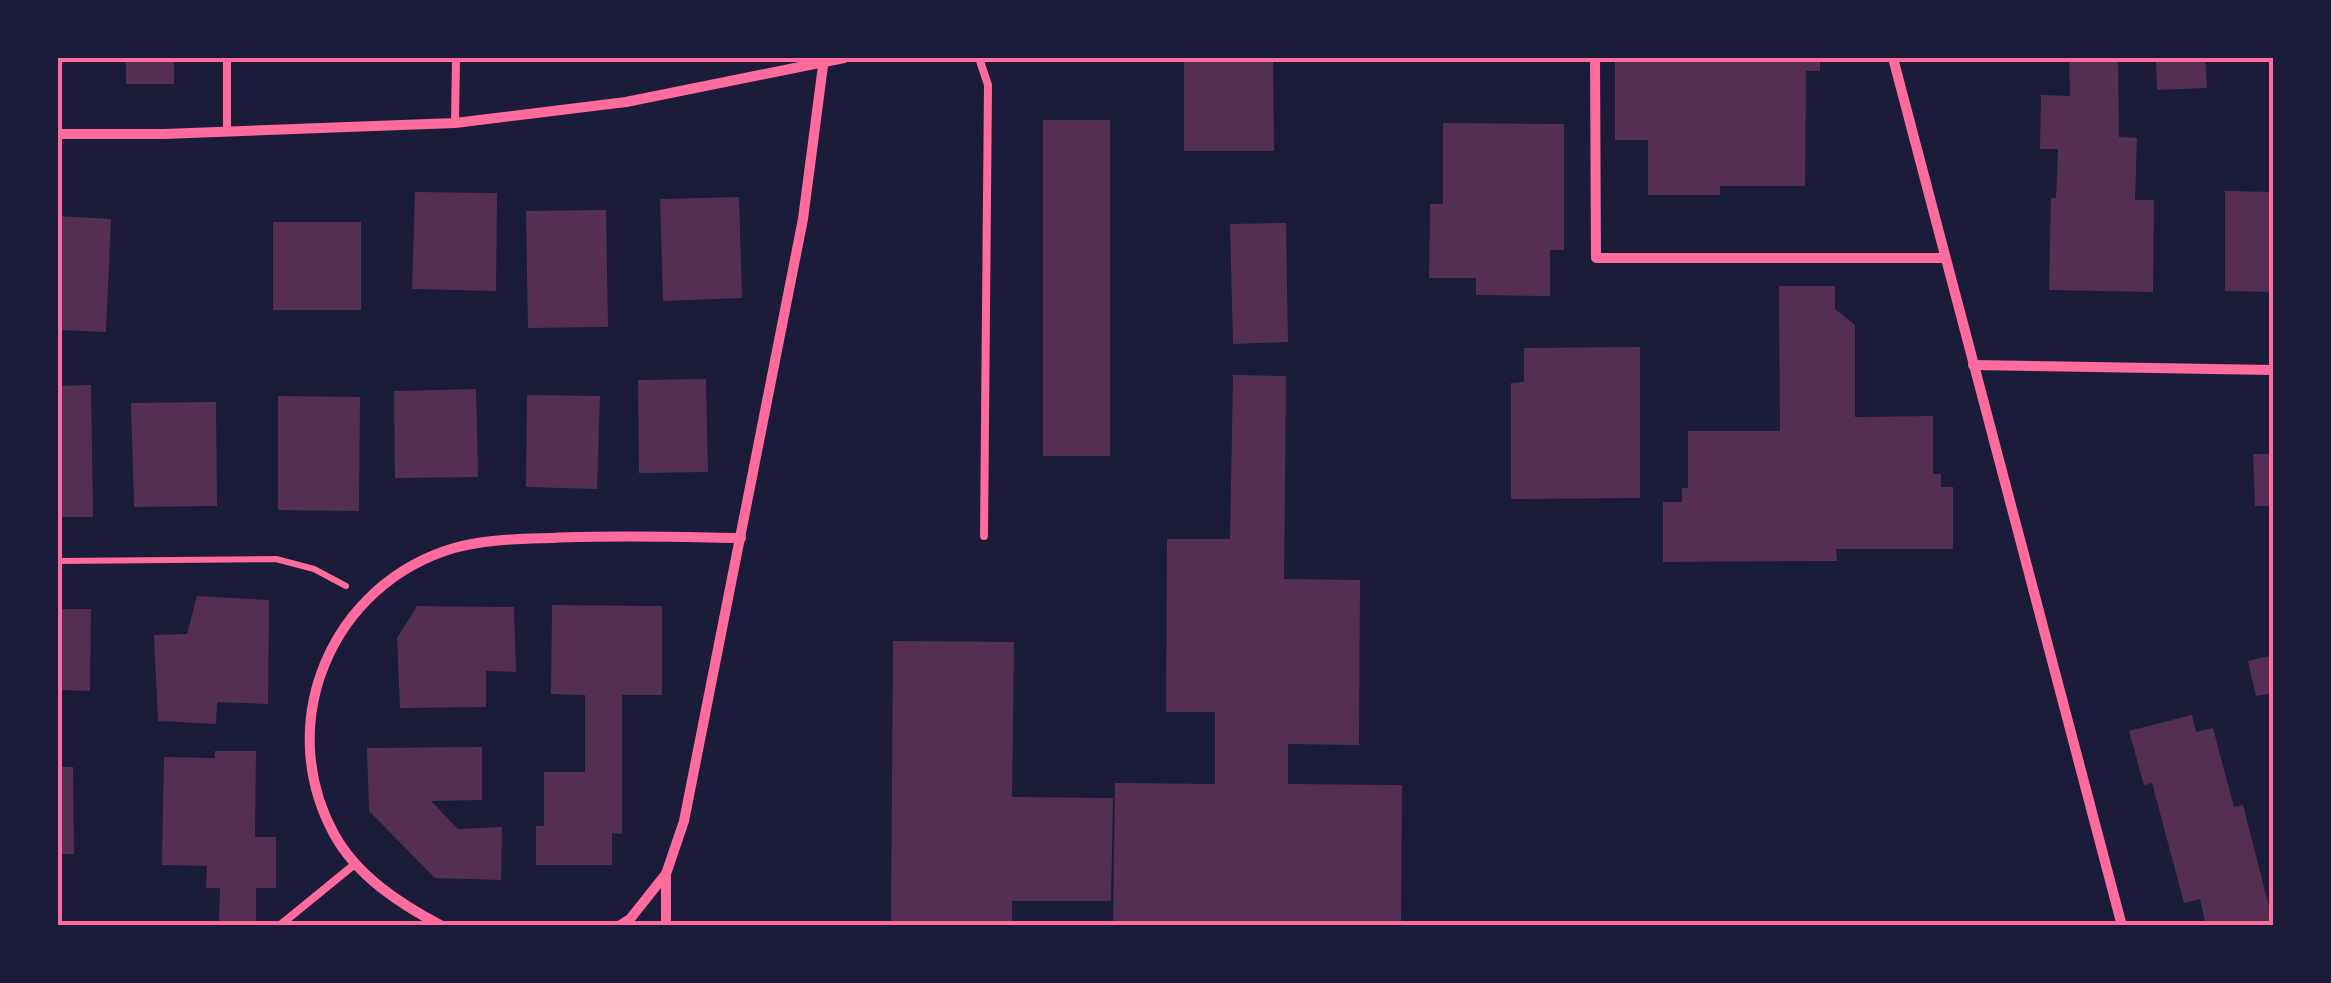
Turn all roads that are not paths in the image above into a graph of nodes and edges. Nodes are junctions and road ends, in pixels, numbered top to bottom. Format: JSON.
{"nodes":[{"id":1,"x":227,"y":58,"type":"edge"},
{"id":2,"x":456,"y":58,"type":"edge"},
{"id":3,"x":844,"y":58,"type":"edge"},
{"id":4,"x":979,"y":58,"type":"edge"},
{"id":5,"x":1595,"y":58,"type":"edge"},
{"id":6,"x":1893,"y":58,"type":"edge"},
{"id":7,"x":824,"y":60,"type":"edge"},
{"id":8,"x":456,"y":123,"type":"junction"},
{"id":9,"x":227,"y":132,"type":"junction"},
{"id":10,"x":58,"y":134,"type":"edge"},
{"id":11,"x":1944,"y":258,"type":"junction"},
{"id":12,"x":1973,"y":365,"type":"junction"},
{"id":13,"x":2274,"y":370,"type":"edge"},
{"id":14,"x":984,"y":536,"type":"dead end"},
{"id":15,"x":742,"y":538,"type":"junction"},
{"id":16,"x":355,"y":864,"type":"junction"},
{"id":17,"x":666,"y":874,"type":"junction"},
{"id":18,"x":279,"y":926,"type":"edge"},
{"id":19,"x":442,"y":926,"type":"edge"},
{"id":20,"x":619,"y":926,"type":"edge"},
{"id":21,"x":666,"y":926,"type":"edge"},
{"id":22,"x":2122,"y":926,"type":"edge"}],
"edges":[{"from":1,"to":9,"type":"lane"},
{"from":2,"to":8,"type":"lane"},
{"from":3,"to":7,"type":"street"},
{"from":4,"to":14,"type":"lane"},
{"from":5,"to":11,"type":"street"},
{"from":6,"to":11,"type":"street"},
{"from":7,"to":8,"type":"street"},
{"from":7,"to":15,"type":"street"},
{"from":8,"to":9,"type":"street"},
{"from":9,"to":10,"type":"street"},
{"from":11,"to":12,"type":"street"},
{"from":12,"to":13,"type":"street"},
{"from":12,"to":22,"type":"street"},
{"from":15,"to":16,"type":"street"},
{"from":15,"to":17,"type":"street"},
{"from":16,"to":18,"type":"lane"},
{"from":16,"to":19,"type":"street"},
{"from":17,"to":20,"type":"street"},
{"from":17,"to":21,"type":"street"}]}
